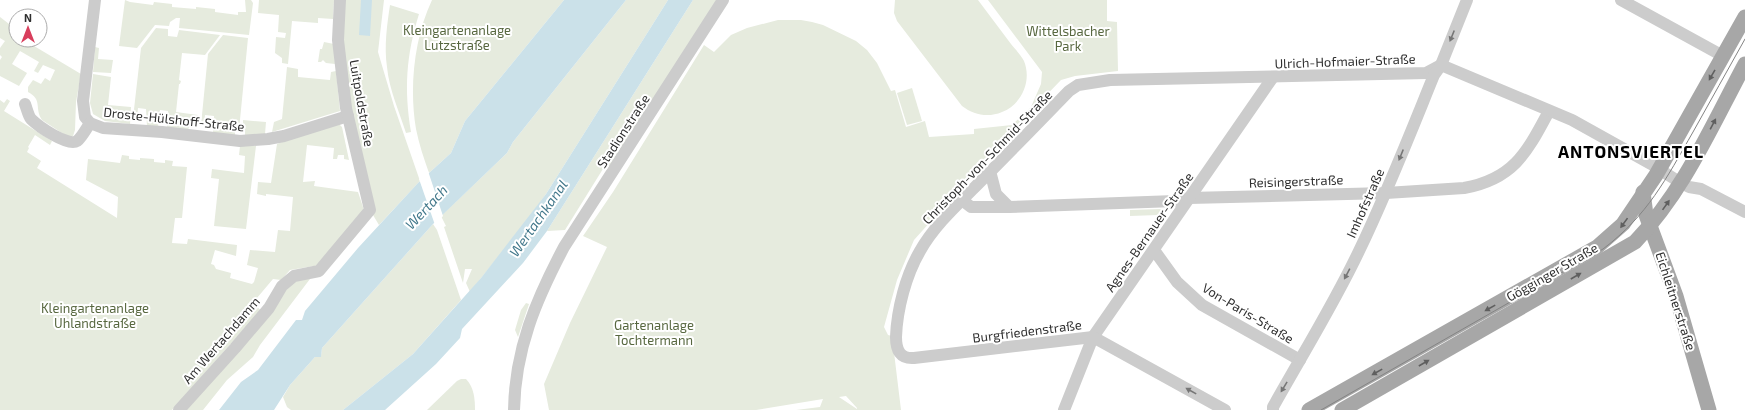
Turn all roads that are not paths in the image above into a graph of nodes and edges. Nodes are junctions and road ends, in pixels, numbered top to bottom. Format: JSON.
{"nodes":[{"id":1,"x":95,"y":0,"type":"edge"},
{"id":2,"x":340,"y":0,"type":"edge"},
{"id":3,"x":723,"y":0,"type":"edge"},
{"id":4,"x":1467,"y":0,"type":"edge"},
{"id":5,"x":1621,"y":0,"type":"edge"},
{"id":6,"x":1745,"y":17,"type":"edge"},
{"id":7,"x":1722,"y":56,"type":"junction"},
{"id":8,"x":1745,"y":64,"type":"edge"},
{"id":9,"x":1441,"y":65,"type":"junction"},
{"id":10,"x":1273,"y":77,"type":"junction"},
{"id":11,"x":1078,"y":85,"type":"joint"},
{"id":12,"x":25,"y":104,"type":"dead end"},
{"id":13,"x":1549,"y":111,"type":"junction"},
{"id":14,"x":348,"y":116,"type":"junction"},
{"id":15,"x":90,"y":123,"type":"junction"},
{"id":16,"x":1659,"y":169,"type":"junction"},
{"id":17,"x":990,"y":171,"type":"junction"},
{"id":18,"x":1681,"y":183,"type":"junction"},
{"id":19,"x":1643,"y":192,"type":"junction"},
{"id":20,"x":1386,"y":193,"type":"junction"},
{"id":21,"x":1189,"y":198,"type":"junction"},
{"id":22,"x":962,"y":200,"type":"junction"},
{"id":23,"x":1009,"y":207,"type":"junction"},
{"id":24,"x":370,"y":210,"type":"joint"},
{"id":25,"x":1745,"y":212,"type":"edge"},
{"id":26,"x":1650,"y":226,"type":"junction"},
{"id":27,"x":1154,"y":250,"type":"junction"},
{"id":28,"x":1093,"y":337,"type":"junction"},
{"id":29,"x":911,"y":358,"type":"joint"},
{"id":30,"x":1300,"y":360,"type":"junction"},
{"id":31,"x":179,"y":410,"type":"edge"},
{"id":32,"x":514,"y":410,"type":"edge"},
{"id":33,"x":1064,"y":410,"type":"edge"},
{"id":34,"x":1225,"y":410,"type":"edge"},
{"id":35,"x":1273,"y":410,"type":"edge"},
{"id":36,"x":1309,"y":410,"type":"edge"},
{"id":37,"x":1342,"y":410,"type":"edge"},
{"id":38,"x":1709,"y":410,"type":"edge"}],
"edges":[{"from":1,"to":15,"type":"street","name":"Droste-Hülshoff-Straße"},
{"from":2,"to":14,"type":"street","name":"Luitpoldstraße"},
{"from":3,"to":32,"type":"street","name":"Stadionstraße"},
{"from":4,"to":9,"type":"street","name":"Imhofstraße","one_way":true},
{"from":5,"to":7,"type":"street"},
{"from":6,"to":7,"type":"main road","name":"Gögginger Straße"},
{"from":7,"to":16,"type":"main road","name":"Gögginger Straße","one_way":true},
{"from":18,"to":8,"type":"main road","name":"Gögginger Straße","one_way":true},
{"from":9,"to":10,"type":"street","name":"Ulrich-Hofmaier-Straße"},
{"from":9,"to":13,"type":"street"},
{"from":9,"to":20,"type":"street","name":"Imhofstraße","one_way":true},
{"from":10,"to":11,"type":"street","name":"Ulrich-Hofmaier-Straße"},
{"from":10,"to":21,"type":"street","name":"Agnes-Bernauer-Straße"},
{"from":11,"to":17,"type":"street","name":"Christoph-von-Schmid-Straße"},
{"from":12,"to":15,"type":"street","name":"Droste-Hülshoff-Straße"},
{"from":13,"to":16,"type":"street"},
{"from":13,"to":20,"type":"street","name":"Reisingerstraße"},
{"from":14,"to":15,"type":"street","name":"Droste-Hülshoff-Straße"},
{"from":14,"to":24,"type":"street","name":"Luitpoldstraße"},
{"from":16,"to":18,"type":"street"},
{"from":16,"to":19,"type":"main road","name":"Gögginger Straße"},
{"from":17,"to":22,"type":"street","name":"Christoph-von-Schmid-Straße"},
{"from":17,"to":23,"type":"street"},
{"from":18,"to":25,"type":"street"},
{"from":26,"to":18,"type":"main road","name":"Gögginger Straße","one_way":true},
{"from":19,"to":26,"type":"main road","name":"Eichleitnerstraße"},
{"from":19,"to":36,"type":"main road","name":"Gögginger Straße","one_way":true},
{"from":20,"to":21,"type":"street","name":"Reisingerstraße"},
{"from":20,"to":30,"type":"street","name":"Imhofstraße","one_way":true},
{"from":21,"to":23,"type":"street","name":"Reisingerstraße"},
{"from":21,"to":27,"type":"street","name":"Agnes-Bernauer-Straße"},
{"from":22,"to":23,"type":"street","name":"Reisingerstraße"},
{"from":22,"to":29,"type":"street","name":"Christoph-von-Schmid-Straße"},
{"from":24,"to":31,"type":"street","name":"Am Wertachdamm"},
{"from":37,"to":26,"type":"main road","name":"Gögginger Straße","one_way":true},
{"from":26,"to":38,"type":"main road","name":"Eichleitnerstraße"},
{"from":27,"to":28,"type":"street","name":"Agnes-Bernauer-Straße"},
{"from":27,"to":30,"type":"street","name":"Von-Paris-Straße"},
{"from":28,"to":29,"type":"street","name":"Burgfriedenstraße"},
{"from":28,"to":33,"type":"street","name":"Agnes-Bernauer-Straße"},
{"from":34,"to":28,"type":"street","name":"Burgfriedenstraße","one_way":true},
{"from":30,"to":35,"type":"street","name":"Imhofstraße","one_way":true}]}
